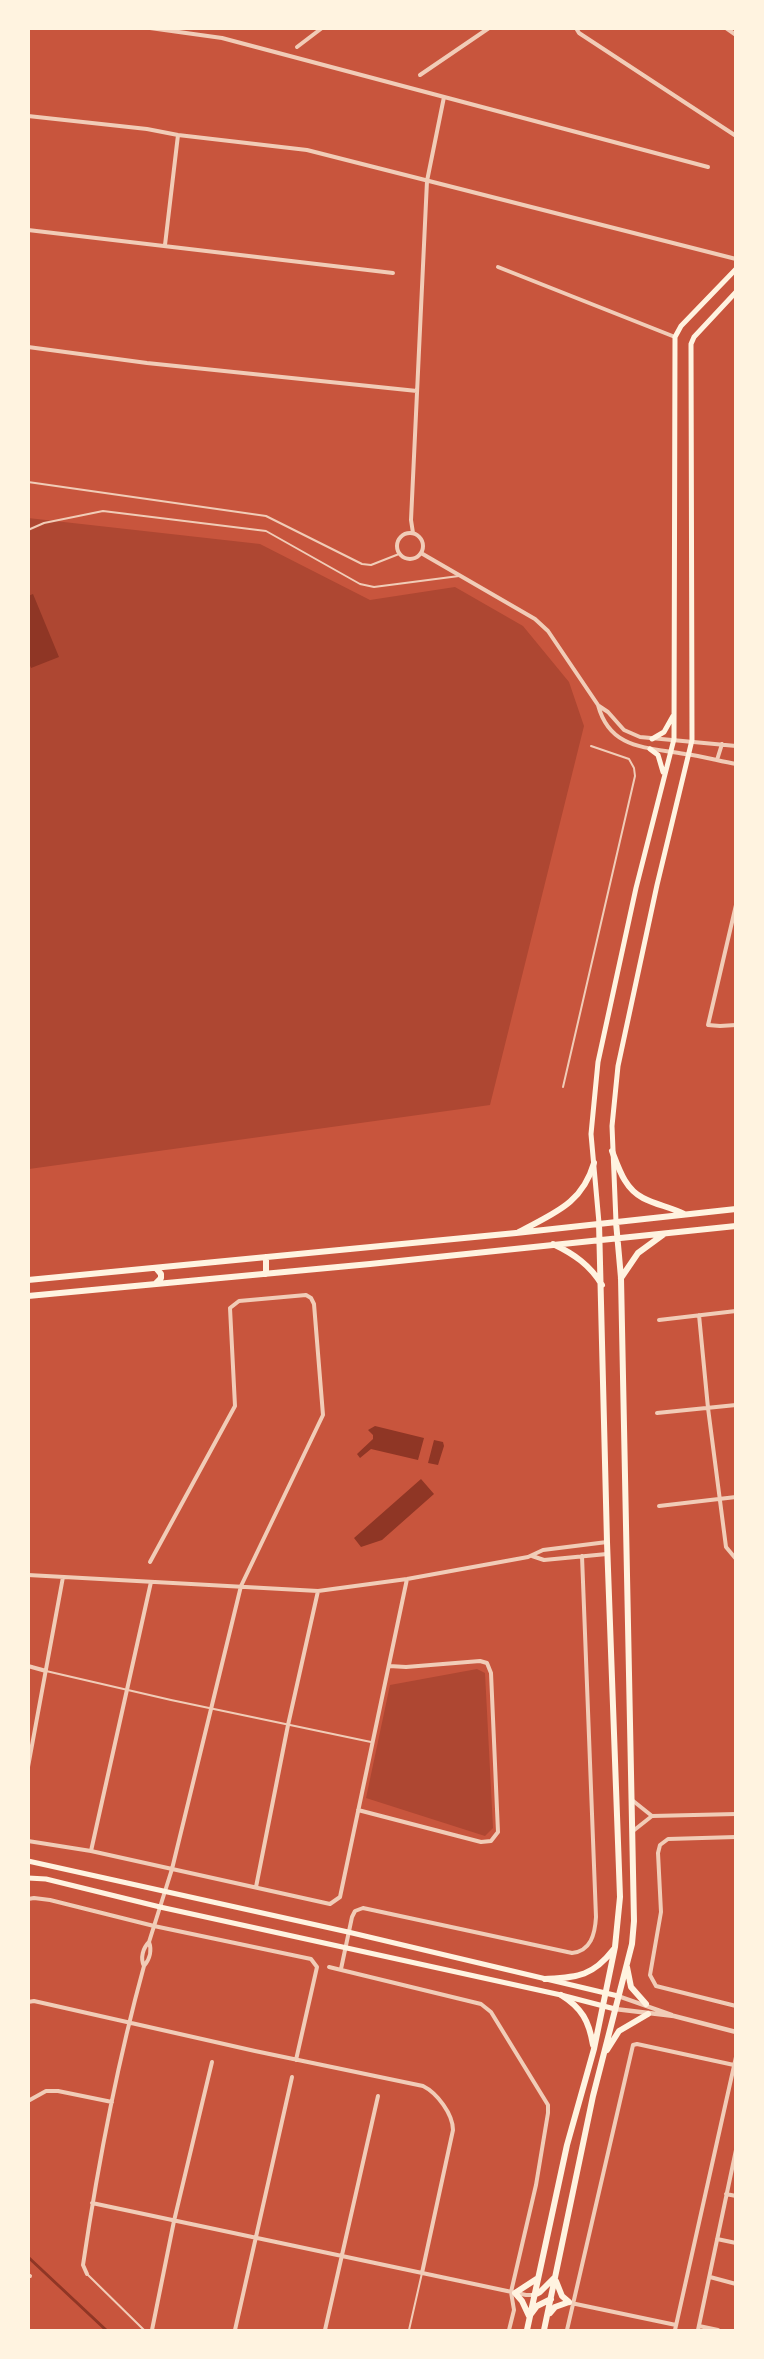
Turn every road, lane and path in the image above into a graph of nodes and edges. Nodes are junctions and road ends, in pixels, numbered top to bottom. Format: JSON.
{"nodes":[{"id":1,"x":150,"y":28,"type":"edge"},
{"id":2,"x":322,"y":28,"type":"edge"},
{"id":3,"x":489,"y":28,"type":"edge"},
{"id":4,"x":576,"y":28,"type":"edge"},
{"id":5,"x":726,"y":28,"type":"edge"},
{"id":6,"x":735,"y":35,"type":"edge"},
{"id":7,"x":297,"y":47,"type":"dead end"},
{"id":8,"x":420,"y":75,"type":"dead end"},
{"id":9,"x":444,"y":98,"type":"junction"},
{"id":10,"x":28,"y":116,"type":"edge"},
{"id":11,"x":178,"y":135,"type":"junction"},
{"id":12,"x":735,"y":136,"type":"edge"},
{"id":13,"x":708,"y":167,"type":"dead end"},
{"id":14,"x":427,"y":181,"type":"junction"},
{"id":15,"x":28,"y":230,"type":"edge"},
{"id":16,"x":165,"y":245,"type":"junction"},
{"id":17,"x":735,"y":259,"type":"edge"},
{"id":18,"x":498,"y":267,"type":"dead end"},
{"id":19,"x":735,"y":269,"type":"edge"},
{"id":20,"x":393,"y":273,"type":"dead end"},
{"id":21,"x":735,"y":292,"type":"edge"},
{"id":22,"x":675,"y":337,"type":"junction"},
{"id":23,"x":28,"y":347,"type":"edge"},
{"id":24,"x":417,"y":391,"type":"junction"},
{"id":25,"x":28,"y":482,"type":"edge"},
{"id":26,"x":28,"y":530,"type":"edge"},
{"id":27,"x":413,"y":533,"type":"junction"},
{"id":28,"x":421,"y":553,"type":"junction"},
{"id":29,"x":399,"y":554,"type":"junction"},
{"id":30,"x":462,"y":576,"type":"junction"},
{"id":31,"x":598,"y":705,"type":"junction"},
{"id":32,"x":674,"y":712,"type":"junction"},
{"id":33,"x":652,"y":739,"type":"junction"},
{"id":34,"x":674,"y":739,"type":"junction"},
{"id":35,"x":692,"y":740,"type":"junction"},
{"id":36,"x":722,"y":744,"type":"junction"},
{"id":37,"x":591,"y":746,"type":"dead end"},
{"id":38,"x":735,"y":746,"type":"edge"},
{"id":39,"x":650,"y":749,"type":"junction"},
{"id":40,"x":670,"y":751,"type":"junction"},
{"id":41,"x":689,"y":754,"type":"junction"},
{"id":42,"x":717,"y":760,"type":"junction"},
{"id":43,"x":735,"y":764,"type":"edge"},
{"id":44,"x":664,"y":774,"type":"junction"},
{"id":45,"x":735,"y":904,"type":"edge"},
{"id":46,"x":735,"y":939,"type":"edge"},
{"id":47,"x":728,"y":940,"type":"junction"},
{"id":48,"x":735,"y":1025,"type":"edge"},
{"id":49,"x":563,"y":1087,"type":"dead end"},
{"id":50,"x":612,"y":1151,"type":"junction"},
{"id":51,"x":594,"y":1163,"type":"junction"},
{"id":52,"x":735,"y":1209,"type":"edge"},
{"id":53,"x":684,"y":1214,"type":"junction"},
{"id":54,"x":616,"y":1222,"type":"junction"},
{"id":55,"x":599,"y":1223,"type":"junction"},
{"id":56,"x":735,"y":1226,"type":"edge"},
{"id":57,"x":667,"y":1232,"type":"junction"},
{"id":58,"x":516,"y":1233,"type":"junction"},
{"id":59,"x":617,"y":1238,"type":"junction"},
{"id":60,"x":600,"y":1239,"type":"junction"},
{"id":61,"x":553,"y":1244,"type":"junction"},
{"id":62,"x":266,"y":1257,"type":"junction"},
{"id":63,"x":156,"y":1268,"type":"junction"},
{"id":64,"x":266,"y":1274,"type":"junction"},
{"id":65,"x":621,"y":1278,"type":"junction"},
{"id":66,"x":28,"y":1280,"type":"edge"},
{"id":67,"x":155,"y":1283,"type":"junction"},
{"id":68,"x":602,"y":1285,"type":"junction"},
{"id":69,"x":28,"y":1296,"type":"edge"},
{"id":70,"x":735,"y":1311,"type":"edge"},
{"id":71,"x":699,"y":1315,"type":"junction"},
{"id":72,"x":659,"y":1320,"type":"dead end"},
{"id":73,"x":735,"y":1405,"type":"edge"},
{"id":74,"x":708,"y":1408,"type":"junction"},
{"id":75,"x":657,"y":1413,"type":"dead end"},
{"id":76,"x":735,"y":1497,"type":"edge"},
{"id":77,"x":719,"y":1499,"type":"junction"},
{"id":78,"x":659,"y":1506,"type":"dead end"},
{"id":79,"x":607,"y":1542,"type":"junction"},
{"id":80,"x":607,"y":1554,"type":"junction"},
{"id":81,"x":532,"y":1556,"type":"junction"},
{"id":82,"x":582,"y":1556,"type":"junction"},
{"id":83,"x":735,"y":1559,"type":"edge"},
{"id":84,"x":150,"y":1562,"type":"dead end"},
{"id":85,"x":28,"y":1575,"type":"edge"},
{"id":86,"x":63,"y":1577,"type":"junction"},
{"id":87,"x":407,"y":1579,"type":"junction"},
{"id":88,"x":151,"y":1582,"type":"junction"},
{"id":89,"x":240,"y":1586,"type":"junction"},
{"id":90,"x":318,"y":1592,"type":"junction"},
{"id":91,"x":28,"y":1666,"type":"edge"},
{"id":92,"x":389,"y":1666,"type":"junction"},
{"id":93,"x":46,"y":1671,"type":"junction"},
{"id":94,"x":128,"y":1690,"type":"junction"},
{"id":95,"x":210,"y":1708,"type":"junction"},
{"id":96,"x":288,"y":1725,"type":"junction"},
{"id":97,"x":372,"y":1742,"type":"junction"},
{"id":98,"x":28,"y":1767,"type":"edge"},
{"id":99,"x":630,"y":1798,"type":"junction"},
{"id":100,"x":358,"y":1810,"type":"junction"},
{"id":101,"x":735,"y":1814,"type":"edge"},
{"id":102,"x":652,"y":1816,"type":"junction"},
{"id":103,"x":632,"y":1832,"type":"junction"},
{"id":104,"x":735,"y":1837,"type":"edge"},
{"id":105,"x":28,"y":1841,"type":"edge"},
{"id":106,"x":91,"y":1851,"type":"junction"},
{"id":107,"x":28,"y":1861,"type":"edge"},
{"id":108,"x":172,"y":1869,"type":"junction"},
{"id":109,"x":28,"y":1878,"type":"edge"},
{"id":110,"x":256,"y":1887,"type":"junction"},
{"id":111,"x":165,"y":1892,"type":"junction"},
{"id":112,"x":28,"y":1899,"type":"edge"},
{"id":113,"x":160,"y":1907,"type":"junction"},
{"id":114,"x":154,"y":1926,"type":"junction"},
{"id":115,"x":348,"y":1932,"type":"junction"},
{"id":116,"x":615,"y":1947,"type":"junction"},
{"id":117,"x":345,"y":1948,"type":"junction"},
{"id":118,"x":627,"y":1964,"type":"junction"},
{"id":119,"x":329,"y":1966,"type":"dead end"},
{"id":120,"x":340,"y":1969,"type":"junction"},
{"id":121,"x":545,"y":1979,"type":"junction"},
{"id":122,"x":605,"y":1993,"type":"junction"},
{"id":123,"x":561,"y":1995,"type":"junction"},
{"id":124,"x":618,"y":1996,"type":"junction"},
{"id":125,"x":28,"y":2002,"type":"edge"},
{"id":126,"x":646,"y":2004,"type":"junction"},
{"id":127,"x":602,"y":2006,"type":"junction"},
{"id":128,"x":735,"y":2006,"type":"edge"},
{"id":129,"x":615,"y":2009,"type":"junction"},
{"id":130,"x":648,"y":2014,"type":"junction"},
{"id":131,"x":674,"y":2016,"type":"junction"},
{"id":132,"x":128,"y":2023,"type":"junction"},
{"id":133,"x":735,"y":2032,"type":"edge"},
{"id":134,"x":594,"y":2049,"type":"junction"},
{"id":135,"x":604,"y":2055,"type":"junction"},
{"id":136,"x":735,"y":2057,"type":"edge"},
{"id":137,"x":296,"y":2060,"type":"junction"},
{"id":138,"x":212,"y":2062,"type":"dead end"},
{"id":139,"x":734,"y":2065,"type":"junction"},
{"id":140,"x":292,"y":2077,"type":"dead end"},
{"id":141,"x":378,"y":2096,"type":"dead end"},
{"id":142,"x":28,"y":2101,"type":"edge"},
{"id":143,"x":112,"y":2102,"type":"junction"},
{"id":144,"x":735,"y":2150,"type":"edge"},
{"id":145,"x":726,"y":2194,"type":"junction"},
{"id":146,"x":735,"y":2196,"type":"edge"},
{"id":147,"x":92,"y":2203,"type":"junction"},
{"id":148,"x":174,"y":2221,"type":"junction"},
{"id":149,"x":255,"y":2238,"type":"junction"},
{"id":150,"x":717,"y":2240,"type":"junction"},
{"id":151,"x":735,"y":2243,"type":"edge"},
{"id":152,"x":340,"y":2256,"type":"junction"},
{"id":153,"x":422,"y":2273,"type":"junction"},
{"id":154,"x":87,"y":2274,"type":"joint"},
{"id":155,"x":556,"y":2277,"type":"junction"},
{"id":156,"x":710,"y":2277,"type":"junction"},
{"id":157,"x":538,"y":2278,"type":"junction"},
{"id":158,"x":735,"y":2284,"type":"edge"},
{"id":159,"x":513,"y":2292,"type":"junction"},
{"id":160,"x":534,"y":2295,"type":"junction"},
{"id":161,"x":551,"y":2299,"type":"junction"},
{"id":162,"x":571,"y":2302,"type":"junction"},
{"id":163,"x":548,"y":2316,"type":"junction"},
{"id":164,"x":530,"y":2317,"type":"junction"},
{"id":165,"x":676,"y":2325,"type":"junction"},
{"id":166,"x":698,"y":2329,"type":"edge"},
{"id":167,"x":144,"y":2331,"type":"edge"},
{"id":168,"x":152,"y":2331,"type":"edge"},
{"id":169,"x":235,"y":2331,"type":"edge"},
{"id":170,"x":325,"y":2331,"type":"edge"},
{"id":171,"x":409,"y":2331,"type":"edge"},
{"id":172,"x":509,"y":2331,"type":"edge"},
{"id":173,"x":527,"y":2331,"type":"edge"},
{"id":174,"x":544,"y":2331,"type":"edge"},
{"id":175,"x":567,"y":2331,"type":"edge"},
{"id":176,"x":675,"y":2331,"type":"edge"},
{"id":177,"x":718,"y":2331,"type":"edge"}],
"edges":[{"from":1,"to":9,"type":"street"},
{"from":2,"to":7,"type":"street"},
{"from":3,"to":8,"type":"street"},
{"from":4,"to":12,"type":"street"},
{"from":5,"to":6,"type":"street"},
{"from":9,"to":13,"type":"street"},
{"from":9,"to":14,"type":"street"},
{"from":10,"to":11,"type":"street"},
{"from":11,"to":14,"type":"street"},
{"from":11,"to":16,"type":"street"},
{"from":14,"to":17,"type":"street"},
{"from":14,"to":24,"type":"street"},
{"from":15,"to":16,"type":"street"},
{"from":16,"to":20,"type":"street"},
{"from":18,"to":22,"type":"street"},
{"from":19,"to":22,"type":"main road"},
{"from":21,"to":35,"type":"main road"},
{"from":22,"to":32,"type":"main road"},
{"from":23,"to":24,"type":"street"},
{"from":24,"to":27,"type":"street"},
{"from":25,"to":29,"type":"lane"},
{"from":26,"to":30,"type":"lane"},
{"from":27,"to":28,"type":"street"},
{"from":27,"to":29,"type":"street"},
{"from":28,"to":29,"type":"street"},
{"from":28,"to":30,"type":"street"},
{"from":30,"to":31,"type":"street"},
{"from":31,"to":33,"type":"street"},
{"from":31,"to":39,"type":"street"},
{"from":32,"to":33,"type":"main road"},
{"from":32,"to":34,"type":"main road"},
{"from":33,"to":34,"type":"street"},
{"from":34,"to":35,"type":"street"},
{"from":34,"to":40,"type":"main road"},
{"from":35,"to":36,"type":"street"},
{"from":35,"to":41,"type":"main road"},
{"from":36,"to":38,"type":"street"},
{"from":36,"to":42,"type":"street"},
{"from":37,"to":49,"type":"lane"},
{"from":39,"to":40,"type":"street"},
{"from":39,"to":44,"type":"main road"},
{"from":40,"to":41,"type":"street"},
{"from":40,"to":44,"type":"main road"},
{"from":41,"to":42,"type":"street"},
{"from":41,"to":50,"type":"main road"},
{"from":42,"to":43,"type":"street"},
{"from":44,"to":51,"type":"main road"},
{"from":45,"to":47,"type":"street"},
{"from":46,"to":47,"type":"street"},
{"from":47,"to":48,"type":"street"},
{"from":50,"to":53,"type":"main road"},
{"from":50,"to":54,"type":"main road"},
{"from":51,"to":55,"type":"main road"},
{"from":51,"to":58,"type":"main road"},
{"from":52,"to":53,"type":"main road"},
{"from":53,"to":54,"type":"main road"},
{"from":54,"to":55,"type":"main road"},
{"from":54,"to":59,"type":"main road"},
{"from":55,"to":58,"type":"main road"},
{"from":55,"to":60,"type":"main road"},
{"from":56,"to":57,"type":"main road"},
{"from":57,"to":59,"type":"main road"},
{"from":57,"to":65,"type":"main road"},
{"from":58,"to":62,"type":"main road"},
{"from":59,"to":60,"type":"main road"},
{"from":59,"to":65,"type":"main road"},
{"from":60,"to":61,"type":"main road"},
{"from":60,"to":68,"type":"main road"},
{"from":61,"to":64,"type":"main road"},
{"from":61,"to":68,"type":"main road"},
{"from":62,"to":63,"type":"main road"},
{"from":62,"to":64,"type":"main road"},
{"from":63,"to":66,"type":"main road"},
{"from":63,"to":67,"type":"main road"},
{"from":64,"to":67,"type":"main road"},
{"from":65,"to":99,"type":"main road"},
{"from":67,"to":69,"type":"main road"},
{"from":68,"to":79,"type":"main road"},
{"from":70,"to":71,"type":"street"},
{"from":71,"to":72,"type":"street"},
{"from":71,"to":74,"type":"street"},
{"from":73,"to":74,"type":"street"},
{"from":74,"to":75,"type":"street"},
{"from":74,"to":77,"type":"street"},
{"from":76,"to":77,"type":"street"},
{"from":77,"to":78,"type":"street"},
{"from":77,"to":83,"type":"street"},
{"from":79,"to":80,"type":"main road"},
{"from":79,"to":81,"type":"street"},
{"from":80,"to":82,"type":"street"},
{"from":80,"to":116,"type":"main road"},
{"from":81,"to":82,"type":"street"},
{"from":81,"to":87,"type":"street"},
{"from":82,"to":115,"type":"street"},
{"from":84,"to":89,"type":"street"},
{"from":85,"to":86,"type":"street"},
{"from":86,"to":88,"type":"street"},
{"from":86,"to":93,"type":"street"},
{"from":87,"to":90,"type":"street"},
{"from":87,"to":92,"type":"street"},
{"from":88,"to":89,"type":"street"},
{"from":88,"to":94,"type":"street"},
{"from":89,"to":90,"type":"street"},
{"from":89,"to":95,"type":"street"},
{"from":90,"to":96,"type":"street"},
{"from":91,"to":93,"type":"street"},
{"from":92,"to":97,"type":"street"},
{"from":92,"to":100,"type":"street"},
{"from":93,"to":94,"type":"lane"},
{"from":93,"to":98,"type":"street"},
{"from":94,"to":95,"type":"lane"},
{"from":94,"to":106,"type":"street"},
{"from":95,"to":96,"type":"lane"},
{"from":95,"to":108,"type":"street"},
{"from":96,"to":97,"type":"lane"},
{"from":96,"to":110,"type":"street"},
{"from":97,"to":100,"type":"street"},
{"from":99,"to":102,"type":"street"},
{"from":99,"to":103,"type":"main road"},
{"from":100,"to":110,"type":"street"},
{"from":101,"to":102,"type":"street"},
{"from":102,"to":103,"type":"street"},
{"from":103,"to":118,"type":"main road"},
{"from":104,"to":128,"type":"street"},
{"from":105,"to":106,"type":"street"},
{"from":106,"to":108,"type":"street"},
{"from":107,"to":111,"type":"main road"},
{"from":108,"to":110,"type":"street"},
{"from":108,"to":111,"type":"street"},
{"from":109,"to":113,"type":"main road"},
{"from":111,"to":113,"type":"street"},
{"from":111,"to":115,"type":"main road"},
{"from":112,"to":114,"type":"street"},
{"from":113,"to":114,"type":"street"},
{"from":113,"to":117,"type":"main road"},
{"from":114,"to":132,"type":"street"},
{"from":114,"to":137,"type":"street"},
{"from":115,"to":117,"type":"street"},
{"from":115,"to":121,"type":"main road"},
{"from":116,"to":121,"type":"main road"},
{"from":116,"to":122,"type":"main road"},
{"from":117,"to":120,"type":"street"},
{"from":117,"to":123,"type":"main road"},
{"from":118,"to":124,"type":"main road"},
{"from":118,"to":126,"type":"main road"},
{"from":119,"to":120,"type":"street"},
{"from":120,"to":159,"type":"street"},
{"from":121,"to":122,"type":"main road"},
{"from":122,"to":124,"type":"main road"},
{"from":122,"to":127,"type":"main road"},
{"from":123,"to":127,"type":"main road"},
{"from":123,"to":134,"type":"main road"},
{"from":124,"to":126,"type":"street"},
{"from":124,"to":129,"type":"main road"},
{"from":125,"to":132,"type":"street"},
{"from":126,"to":131,"type":"street"},
{"from":127,"to":129,"type":"main road"},
{"from":127,"to":134,"type":"main road"},
{"from":129,"to":130,"type":"street"},
{"from":129,"to":135,"type":"main road"},
{"from":130,"to":131,"type":"street"},
{"from":130,"to":135,"type":"main road"},
{"from":131,"to":133,"type":"street"},
{"from":132,"to":137,"type":"street"},
{"from":132,"to":143,"type":"street"},
{"from":134,"to":157,"type":"main road"},
{"from":135,"to":155,"type":"main road"},
{"from":136,"to":139,"type":"street"},
{"from":137,"to":153,"type":"street"},
{"from":138,"to":148,"type":"street"},
{"from":139,"to":162,"type":"street"},
{"from":139,"to":165,"type":"street"},
{"from":140,"to":149,"type":"street"},
{"from":141,"to":152,"type":"street"},
{"from":142,"to":143,"type":"street"},
{"from":143,"to":147,"type":"street"},
{"from":144,"to":145,"type":"street"},
{"from":145,"to":146,"type":"street"},
{"from":145,"to":150,"type":"street"},
{"from":147,"to":148,"type":"street"},
{"from":147,"to":154,"type":"street"},
{"from":148,"to":149,"type":"street"},
{"from":148,"to":168,"type":"street"},
{"from":149,"to":152,"type":"street"},
{"from":149,"to":169,"type":"street"},
{"from":150,"to":151,"type":"street"},
{"from":150,"to":156,"type":"street"},
{"from":152,"to":153,"type":"street"},
{"from":152,"to":170,"type":"street"},
{"from":153,"to":159,"type":"street"},
{"from":153,"to":171,"type":"lane"},
{"from":154,"to":167,"type":"lane"},
{"from":155,"to":160,"type":"main road"},
{"from":155,"to":161,"type":"main road"},
{"from":155,"to":162,"type":"main road"},
{"from":156,"to":158,"type":"street"},
{"from":156,"to":166,"type":"street"},
{"from":157,"to":159,"type":"main road"},
{"from":157,"to":160,"type":"main road"},
{"from":159,"to":160,"type":"street"},
{"from":159,"to":164,"type":"main road"},
{"from":159,"to":172,"type":"street"},
{"from":160,"to":164,"type":"main road"},
{"from":161,"to":162,"type":"street"},
{"from":161,"to":163,"type":"main road"},
{"from":161,"to":164,"type":"main road"},
{"from":162,"to":163,"type":"main road"},
{"from":162,"to":165,"type":"street"},
{"from":162,"to":175,"type":"street"},
{"from":163,"to":174,"type":"main road"},
{"from":164,"to":173,"type":"main road"},
{"from":165,"to":176,"type":"street"},
{"from":166,"to":177,"type":"street"}]}
